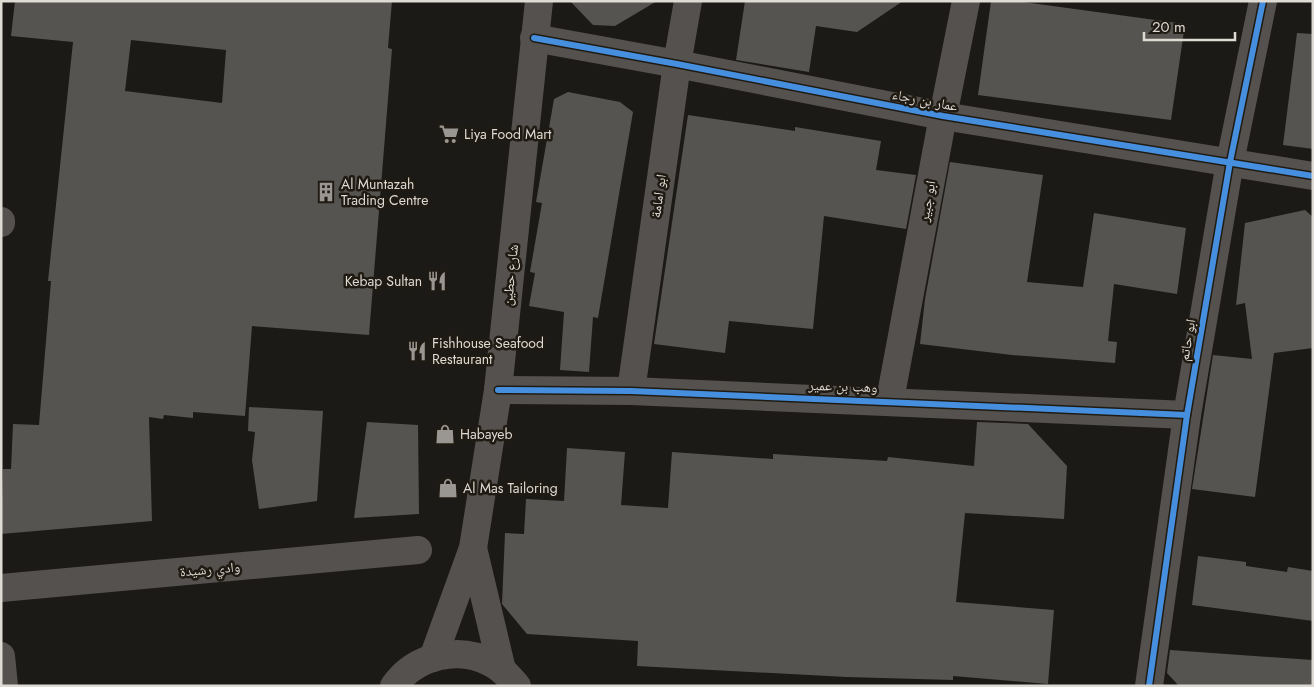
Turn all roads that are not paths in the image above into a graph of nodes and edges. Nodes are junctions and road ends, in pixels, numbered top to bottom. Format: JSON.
{"nodes":[{"id":1,"x":539,"y":1,"type":"edge"},
{"id":2,"x":688,"y":1,"type":"edge"},
{"id":3,"x":966,"y":1,"type":"edge"},
{"id":4,"x":1263,"y":1,"type":"edge"},
{"id":5,"x":534,"y":38,"type":"junction"},
{"id":6,"x":677,"y":64,"type":"junction"},
{"id":7,"x":942,"y":116,"type":"junction"},
{"id":8,"x":1230,"y":162,"type":"junction"},
{"id":9,"x":1313,"y":176,"type":"edge"},
{"id":10,"x":498,"y":390,"type":"junction"},
{"id":11,"x":631,"y":390,"type":"junction"},
{"id":12,"x":890,"y":400,"type":"junction"},
{"id":13,"x":1187,"y":415,"type":"junction"},
{"id":14,"x":473,"y":548,"type":"junction"},
{"id":15,"x":418,"y":550,"type":"dead end"},
{"id":16,"x":1,"y":588,"type":"edge"},
{"id":17,"x":1,"y":656,"type":"edge"},
{"id":18,"x":433,"y":658,"type":"junction"},
{"id":19,"x":510,"y":678,"type":"edge"},
{"id":20,"x":3,"y":685,"type":"edge"},
{"id":21,"x":392,"y":685,"type":"edge"},
{"id":22,"x":15,"y":686,"type":"edge"},
{"id":23,"x":1149,"y":686,"type":"edge"}],
"edges":[{"from":1,"to":5,"type":"street","name":"شارع حطين"},
{"from":2,"to":6,"type":"street","name":"ابو امامة"},
{"from":3,"to":7,"type":"street","name":"ابو جبير"},
{"from":4,"to":8,"type":"street","name":"ابو حاتم"},
{"from":5,"to":6,"type":"street","name":"عمار بن رجاء"},
{"from":5,"to":10,"type":"street","name":"شارع حطين"},
{"from":6,"to":7,"type":"street","name":"عمار بن رجاء"},
{"from":6,"to":11,"type":"street","name":"ابو امامة"},
{"from":7,"to":8,"type":"street","name":"عمار بن رجاء"},
{"from":7,"to":12,"type":"street","name":"ابو جبير"},
{"from":8,"to":9,"type":"street","name":"عمار بن رجاء"},
{"from":8,"to":13,"type":"street","name":"ابو حاتم"},
{"from":10,"to":11,"type":"street","name":"وهب بن عمير"},
{"from":10,"to":14,"type":"street","name":"شارع حطين"},
{"from":11,"to":12,"type":"street","name":"وهب بن عمير"},
{"from":12,"to":13,"type":"street","name":"وهب بن عمير"},
{"from":13,"to":23,"type":"street","name":"ابو حاتم"},
{"from":14,"to":18,"type":"street","name":"شارع حطين"},
{"from":14,"to":19,"type":"street","name":"شارع حطين"},
{"from":15,"to":16,"type":"street","name":"وادي رشيدة"},
{"from":17,"to":20,"type":"street"},
{"from":18,"to":19,"type":"street"},
{"from":18,"to":21,"type":"street"},
{"from":20,"to":22,"type":"street"}]}
